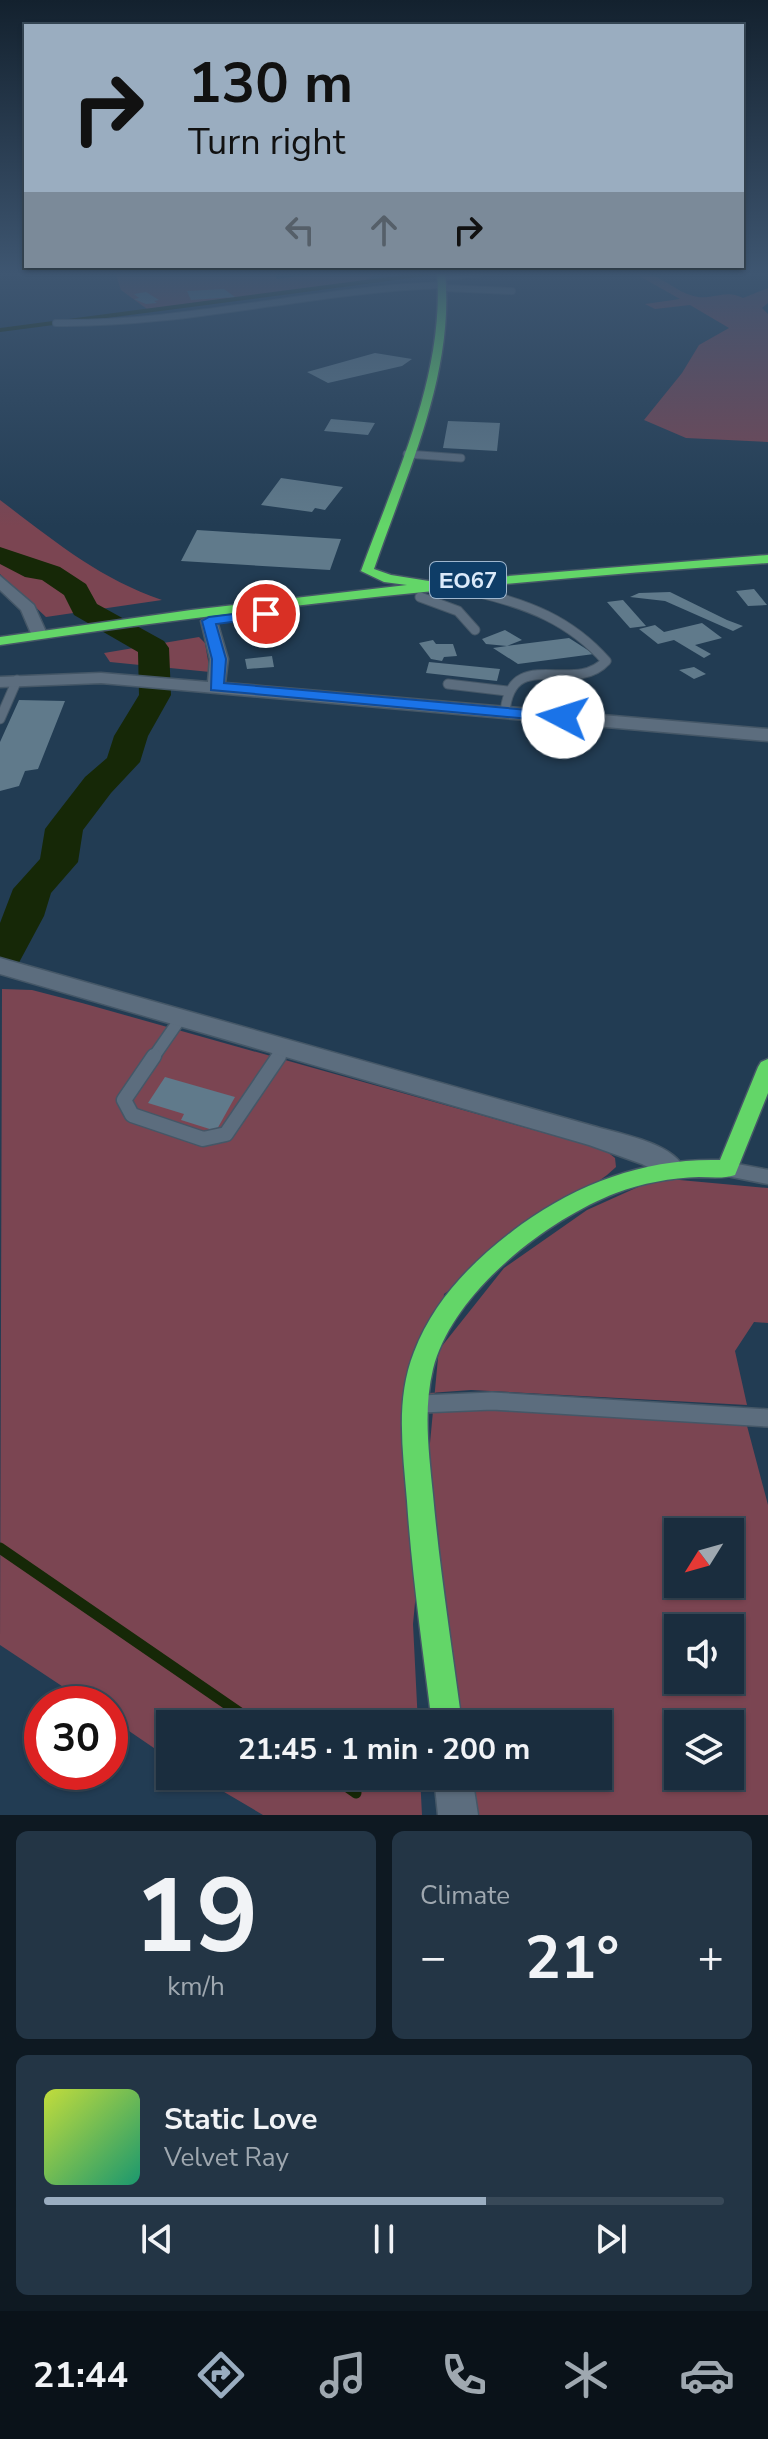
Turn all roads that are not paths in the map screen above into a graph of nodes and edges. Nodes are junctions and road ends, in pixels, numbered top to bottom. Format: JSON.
{"nodes":[{"id":1,"x":437,"y":357,"type":"edge"},
{"id":2,"x":407,"y":454,"type":"junction"},
{"id":3,"x":461,"y":458,"type":"dead end"},
{"id":4,"x":768,"y":559,"type":"edge"},
{"id":5,"x":367,"y":571,"type":"junction"},
{"id":6,"x":768,"y":573,"type":"edge"},
{"id":7,"x":0,"y":581,"type":"edge"},
{"id":8,"x":425,"y":590,"type":"junction"},
{"id":9,"x":341,"y":592,"type":"junction"},
{"id":10,"x":476,"y":592,"type":"junction"},
{"id":11,"x":171,"y":620,"type":"junction"},
{"id":12,"x":209,"y":621,"type":"junction"},
{"id":13,"x":475,"y":630,"type":"dead end"},
{"id":14,"x":76,"y":633,"type":"junction"},
{"id":15,"x":39,"y":634,"type":"junction"},
{"id":16,"x":0,"y":641,"type":"edge"},
{"id":17,"x":0,"y":651,"type":"edge"},
{"id":18,"x":8,"y":681,"type":"edge"},
{"id":19,"x":448,"y":684,"type":"dead end"},
{"id":20,"x":216,"y":687,"type":"junction"},
{"id":21,"x":507,"y":691,"type":"junction"},
{"id":22,"x":505,"y":712,"type":"junction"},
{"id":23,"x":0,"y":719,"type":"edge"},
{"id":24,"x":768,"y":735,"type":"edge"},
{"id":25,"x":9,"y":968,"type":"edge"},
{"id":26,"x":180,"y":1019,"type":"junction"},
{"id":27,"x":284,"y":1049,"type":"junction"},
{"id":28,"x":768,"y":1067,"type":"edge"},
{"id":29,"x":671,"y":1168,"type":"junction"},
{"id":30,"x":727,"y":1169,"type":"junction"},
{"id":31,"x":768,"y":1177,"type":"edge"},
{"id":32,"x":416,"y":1404,"type":"junction"},
{"id":33,"x":768,"y":1418,"type":"edge"},
{"id":34,"x":445,"y":1710,"type":"edge"},
{"id":35,"x":455,"y":1790,"type":"edge"},
{"id":36,"x":458,"y":1815,"type":"edge"}],
"edges":[{"from":1,"to":2,"type":"street"},
{"from":2,"to":3,"type":"lane"},
{"from":2,"to":5,"type":"street"},
{"from":4,"to":8,"type":"street","number":"ΕΟ67"},
{"from":5,"to":8,"type":"street"},
{"from":5,"to":9,"type":"street"},
{"from":6,"to":10,"type":"street","number":"ΕΟ67"},
{"from":7,"to":15,"type":"street"},
{"from":8,"to":9,"type":"street","number":"ΕΟ67"},
{"from":8,"to":10,"type":"street","number":"ΕΟ67"},
{"from":8,"to":12,"type":"street","number":"ΕΟ67"},
{"from":8,"to":13,"type":"lane"},
{"from":9,"to":11,"type":"street","number":"ΕΟ67"},
{"from":10,"to":21,"type":"lane"},
{"from":11,"to":12,"type":"street","number":"ΕΟ67"},
{"from":11,"to":14,"type":"street","number":"ΕΟ67"},
{"from":12,"to":20,"type":"street"},
{"from":14,"to":15,"type":"street","number":"ΕΟ67"},
{"from":14,"to":17,"type":"street","number":"ΕΟ67"},
{"from":15,"to":16,"type":"street","number":"ΕΟ67"},
{"from":18,"to":20,"type":"street"},
{"from":18,"to":23,"type":"lane"},
{"from":19,"to":21,"type":"lane"},
{"from":20,"to":22,"type":"street"},
{"from":21,"to":22,"type":"lane"},
{"from":22,"to":24,"type":"street"},
{"from":25,"to":26,"type":"street"},
{"from":26,"to":27,"type":"street"},
{"from":26,"to":27,"type":"lane"},
{"from":27,"to":29,"type":"street"},
{"from":28,"to":30,"type":"street"},
{"from":29,"to":30,"type":"street"},
{"from":29,"to":32,"type":"street"},
{"from":30,"to":31,"type":"lane"},
{"from":32,"to":33,"type":"lane"},
{"from":32,"to":34,"type":"street"},
{"from":35,"to":36,"type":"street"}]}
